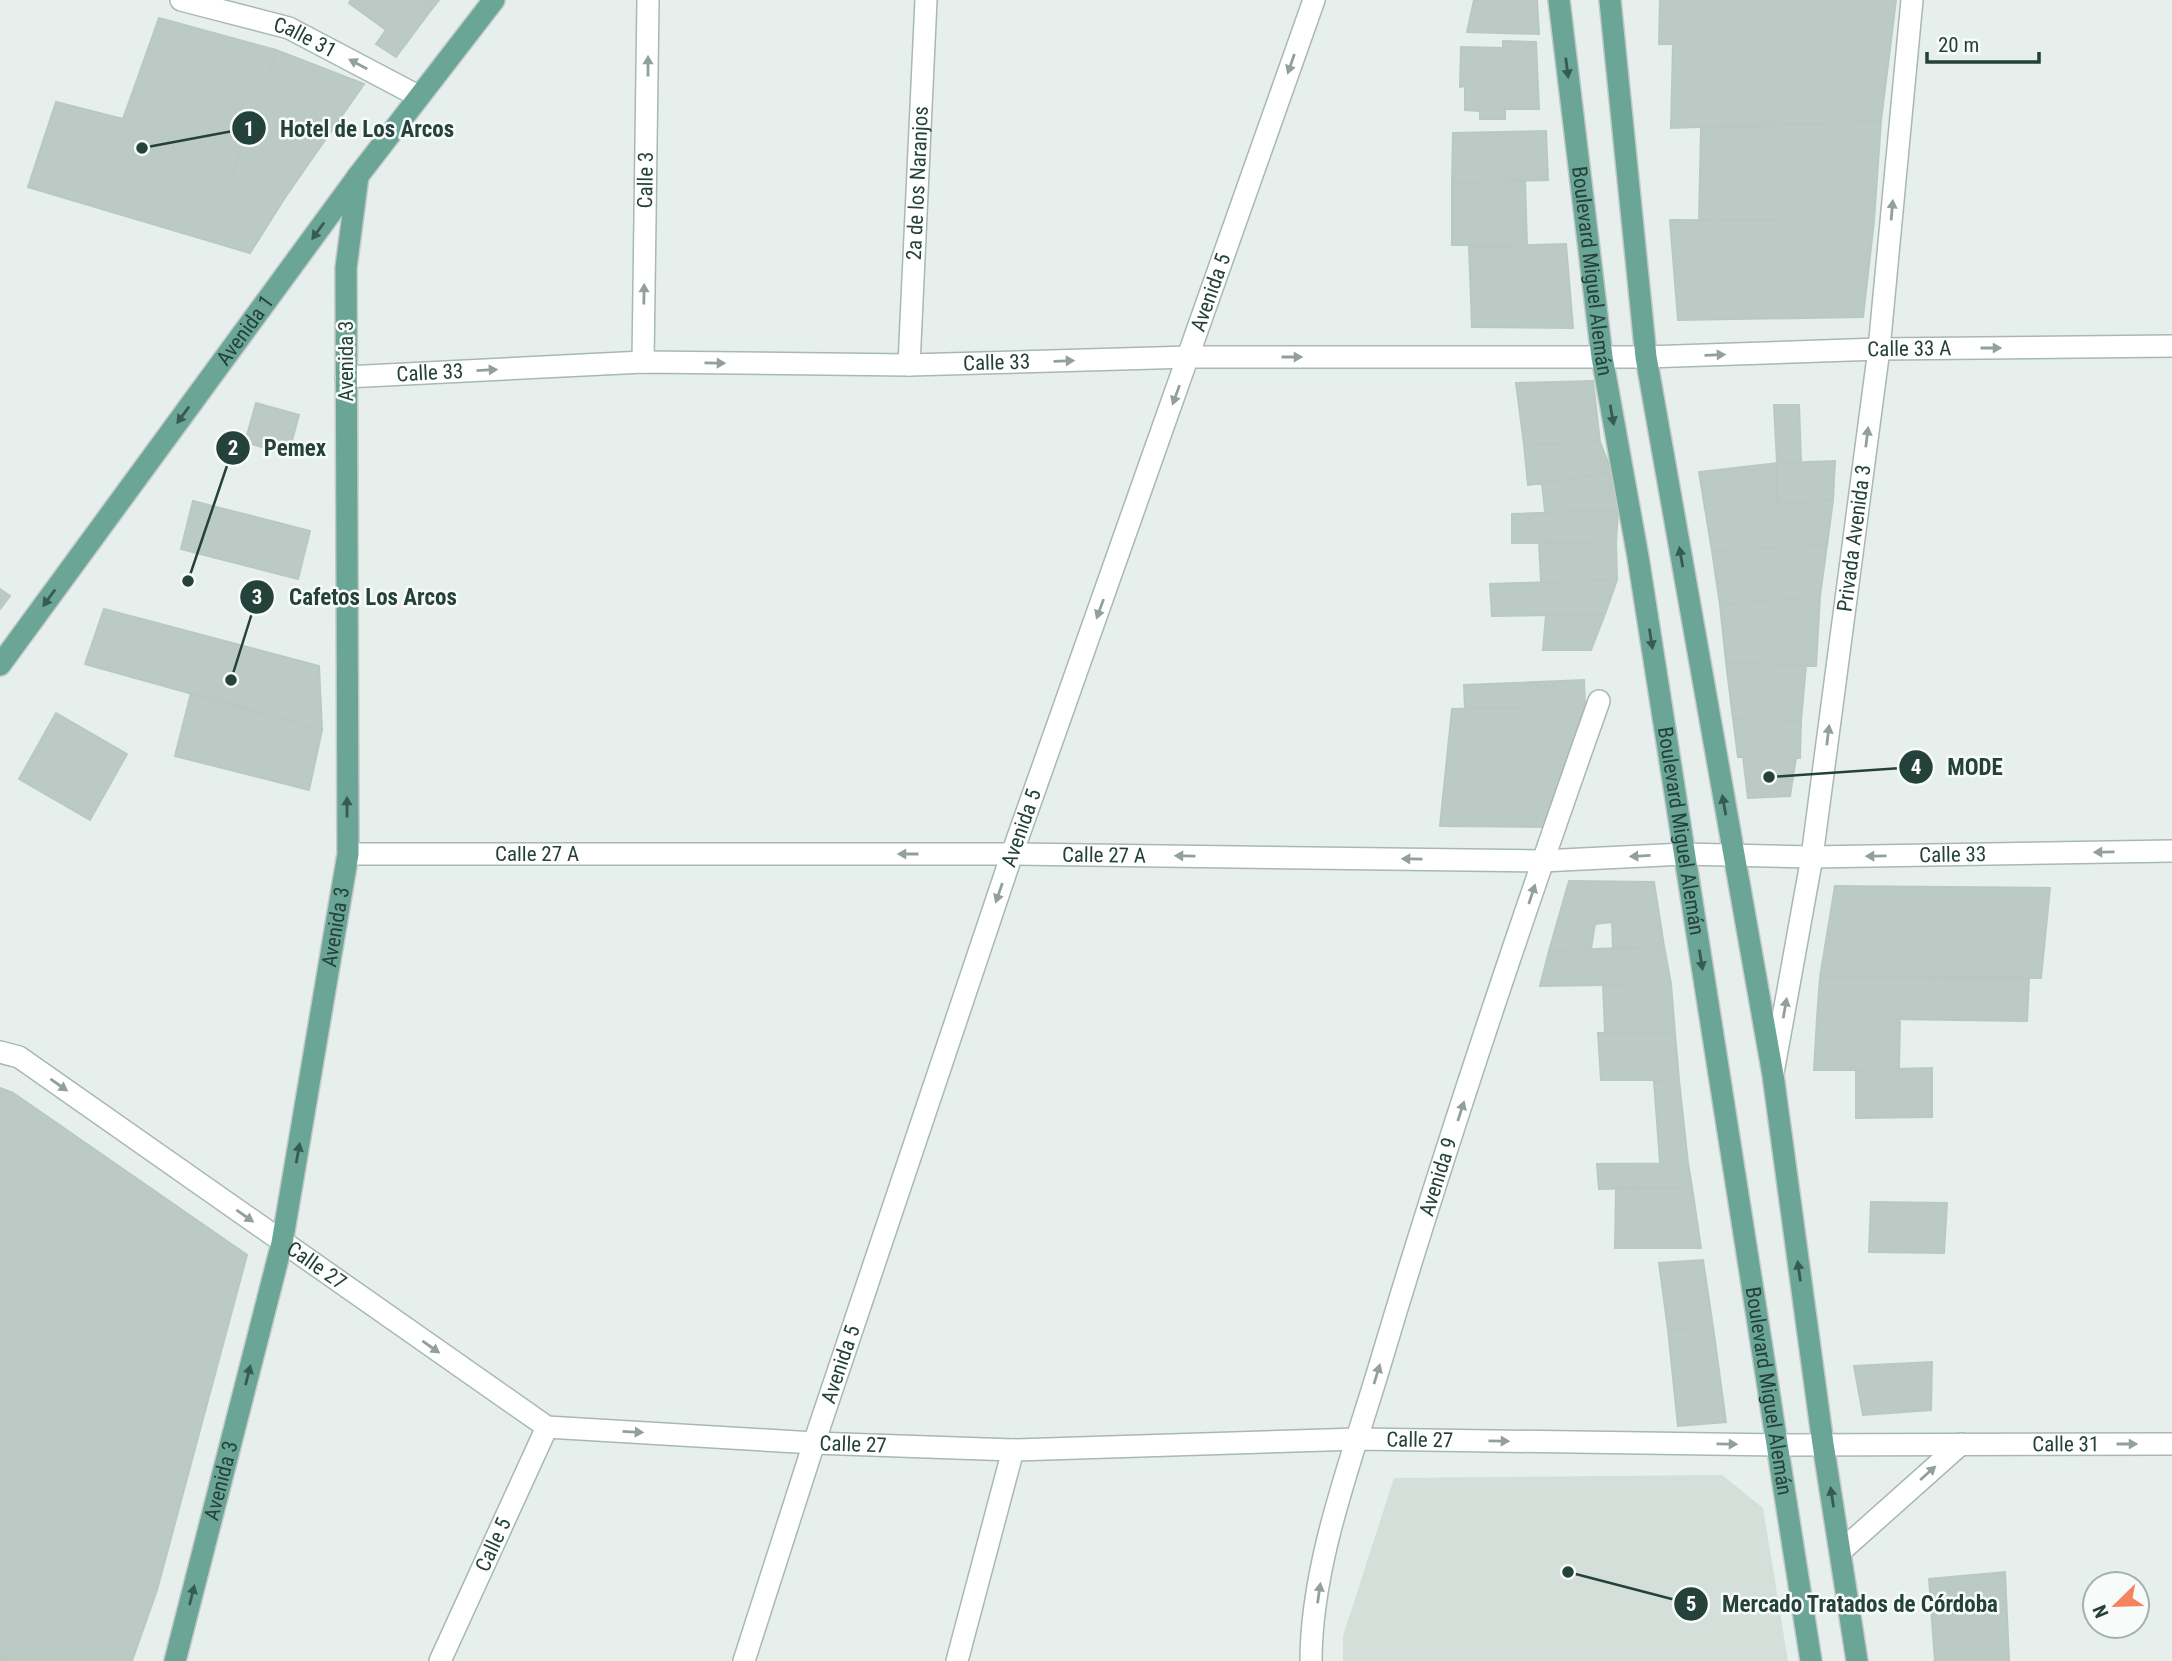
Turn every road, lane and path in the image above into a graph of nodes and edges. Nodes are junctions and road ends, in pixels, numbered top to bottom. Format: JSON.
{"nodes":[{"id":1,"x":181,"y":0,"type":"edge"},
{"id":2,"x":495,"y":0,"type":"edge"},
{"id":3,"x":648,"y":0,"type":"edge"},
{"id":4,"x":926,"y":0,"type":"edge"},
{"id":5,"x":1314,"y":0,"type":"edge"},
{"id":6,"x":1559,"y":0,"type":"edge"},
{"id":7,"x":1611,"y":0,"type":"edge"},
{"id":8,"x":1912,"y":0,"type":"edge"},
{"id":9,"x":418,"y":96,"type":"junction"},
{"id":10,"x":358,"y":176,"type":"junction"},
{"id":11,"x":2172,"y":346,"type":"edge"},
{"id":12,"x":1879,"y":349,"type":"junction"},
{"id":13,"x":1190,"y":357,"type":"junction"},
{"id":14,"x":1602,"y":357,"type":"junction"},
{"id":15,"x":1646,"y":357,"type":"junction"},
{"id":16,"x":643,"y":362,"type":"junction"},
{"id":17,"x":909,"y":365,"type":"junction"},
{"id":18,"x":346,"y":377,"type":"junction"},
{"id":19,"x":0,"y":665,"type":"edge"},
{"id":20,"x":1599,"y":701,"type":"dead end"},
{"id":21,"x":2172,"y":851,"type":"edge"},
{"id":22,"x":348,"y":854,"type":"junction"},
{"id":23,"x":1012,"y":854,"type":"junction"},
{"id":24,"x":1684,"y":854,"type":"junction"},
{"id":25,"x":1732,"y":855,"type":"junction"},
{"id":26,"x":1812,"y":857,"type":"junction"},
{"id":27,"x":1542,"y":861,"type":"junction"},
{"id":28,"x":0,"y":1052,"type":"edge"},
{"id":29,"x":1773,"y":1075,"type":"junction"},
{"id":30,"x":282,"y":1243,"type":"junction"},
{"id":31,"x":547,"y":1427,"type":"junction"},
{"id":32,"x":1357,"y":1439,"type":"junction"},
{"id":33,"x":814,"y":1443,"type":"junction"},
{"id":34,"x":1823,"y":1444,"type":"junction"},
{"id":35,"x":1961,"y":1444,"type":"junction"},
{"id":36,"x":2172,"y":1444,"type":"edge"},
{"id":37,"x":1780,"y":1445,"type":"junction"},
{"id":38,"x":1013,"y":1450,"type":"junction"},
{"id":39,"x":1841,"y":1551,"type":"junction"},
{"id":40,"x":174,"y":1661,"type":"edge"},
{"id":41,"x":440,"y":1661,"type":"edge"},
{"id":42,"x":744,"y":1661,"type":"edge"},
{"id":43,"x":957,"y":1661,"type":"edge"},
{"id":44,"x":1311,"y":1661,"type":"edge"},
{"id":45,"x":1811,"y":1661,"type":"edge"},
{"id":46,"x":1857,"y":1661,"type":"edge"}],
"edges":[{"from":9,"to":1,"type":"street","name":"Calle 31","one_way":true},
{"from":2,"to":9,"type":"main road","name":"Avenida 1"},
{"from":16,"to":3,"type":"street","name":"Calle 3","one_way":true},
{"from":4,"to":17,"type":"street","name":"2a de los Naranjos"},
{"from":5,"to":13,"type":"street","name":"Avenida 5","one_way":true},
{"from":6,"to":14,"type":"main road","name":"Boulevard Miguel Alemán","one_way":true},
{"from":7,"to":15,"type":"main road","name":"Boulevard Miguel Alemán"},
{"from":12,"to":8,"type":"street","name":"Privada Avenida 3","one_way":true},
{"from":9,"to":10,"type":"main road","name":"Avenida 1"},
{"from":10,"to":18,"type":"main road","name":"Avenida 3"},
{"from":10,"to":19,"type":"main road","name":"Avenida 1","one_way":true},
{"from":12,"to":11,"type":"street","name":"Calle 33 A","one_way":true},
{"from":15,"to":12,"type":"street","name":"Calle 33 A","one_way":true},
{"from":26,"to":12,"type":"street","name":"Privada Avenida 3","one_way":true},
{"from":13,"to":14,"type":"street","name":"Calle 33","one_way":true},
{"from":17,"to":13,"type":"street","name":"Calle 33","one_way":true},
{"from":13,"to":23,"type":"street","name":"Avenida 5","one_way":true},
{"from":14,"to":15,"type":"street","name":"Calle 33"},
{"from":14,"to":24,"type":"main road","name":"Boulevard Miguel Alemán","one_way":true},
{"from":25,"to":15,"type":"main road","name":"Boulevard Miguel Alemán","one_way":true},
{"from":16,"to":17,"type":"street","name":"Calle 33","one_way":true},
{"from":18,"to":16,"type":"street","name":"Calle 33","one_way":true},
{"from":22,"to":18,"type":"main road","name":"Avenida 3","one_way":true},
{"from":20,"to":27,"type":"street","name":"Avenida 9"},
{"from":21,"to":26,"type":"street","name":"Calle 33","one_way":true},
{"from":23,"to":22,"type":"street","name":"Calle 27 A","one_way":true},
{"from":30,"to":22,"type":"main road","name":"Avenida 3","one_way":true},
{"from":27,"to":23,"type":"street","name":"Calle 27 A","one_way":true},
{"from":23,"to":33,"type":"street","name":"Avenida 5","one_way":true},
{"from":24,"to":25,"type":"street","name":"Calle 27 A"},
{"from":24,"to":27,"type":"street","name":"Calle 27 A","one_way":true},
{"from":24,"to":37,"type":"main road","name":"Boulevard Miguel Alemán","one_way":true},
{"from":25,"to":26,"type":"street","name":"Calle 33"},
{"from":25,"to":29,"type":"main road","name":"Boulevard Miguel Alemán"},
{"from":29,"to":26,"type":"street","name":"Privada Avenida 3","one_way":true},
{"from":32,"to":27,"type":"street","name":"Avenida 9","one_way":true},
{"from":28,"to":30,"type":"street","name":"Calle 27","one_way":true},
{"from":34,"to":29,"type":"main road","name":"Boulevard Miguel Alemán","one_way":true},
{"from":30,"to":31,"type":"street","name":"Calle 27","one_way":true},
{"from":40,"to":30,"type":"main road","name":"Avenida 3","one_way":true},
{"from":31,"to":33,"type":"street","name":"Calle 27","one_way":true},
{"from":31,"to":41,"type":"street","name":"Calle 5"},
{"from":32,"to":37,"type":"street","name":"Calle 27","one_way":true},
{"from":32,"to":38,"type":"street","name":"Calle 27"},
{"from":44,"to":32,"type":"street","name":"Avenida 9","one_way":true},
{"from":33,"to":38,"type":"street","name":"Calle 27"},
{"from":33,"to":42,"type":"street","name":"Avenida 5"},
{"from":34,"to":35,"type":"street","name":"Calle 31"},
{"from":34,"to":37,"type":"street","name":"Calle 27"},
{"from":39,"to":34,"type":"main road","name":"Boulevard Miguel Alemán","one_way":true},
{"from":35,"to":36,"type":"street","name":"Calle 31","one_way":true},
{"from":39,"to":35,"type":"street","one_way":true},
{"from":37,"to":45,"type":"main road","name":"Boulevard Miguel Alemán"},
{"from":38,"to":43,"type":"street"},
{"from":39,"to":46,"type":"main road","name":"Boulevard Miguel Alemán"}]}
